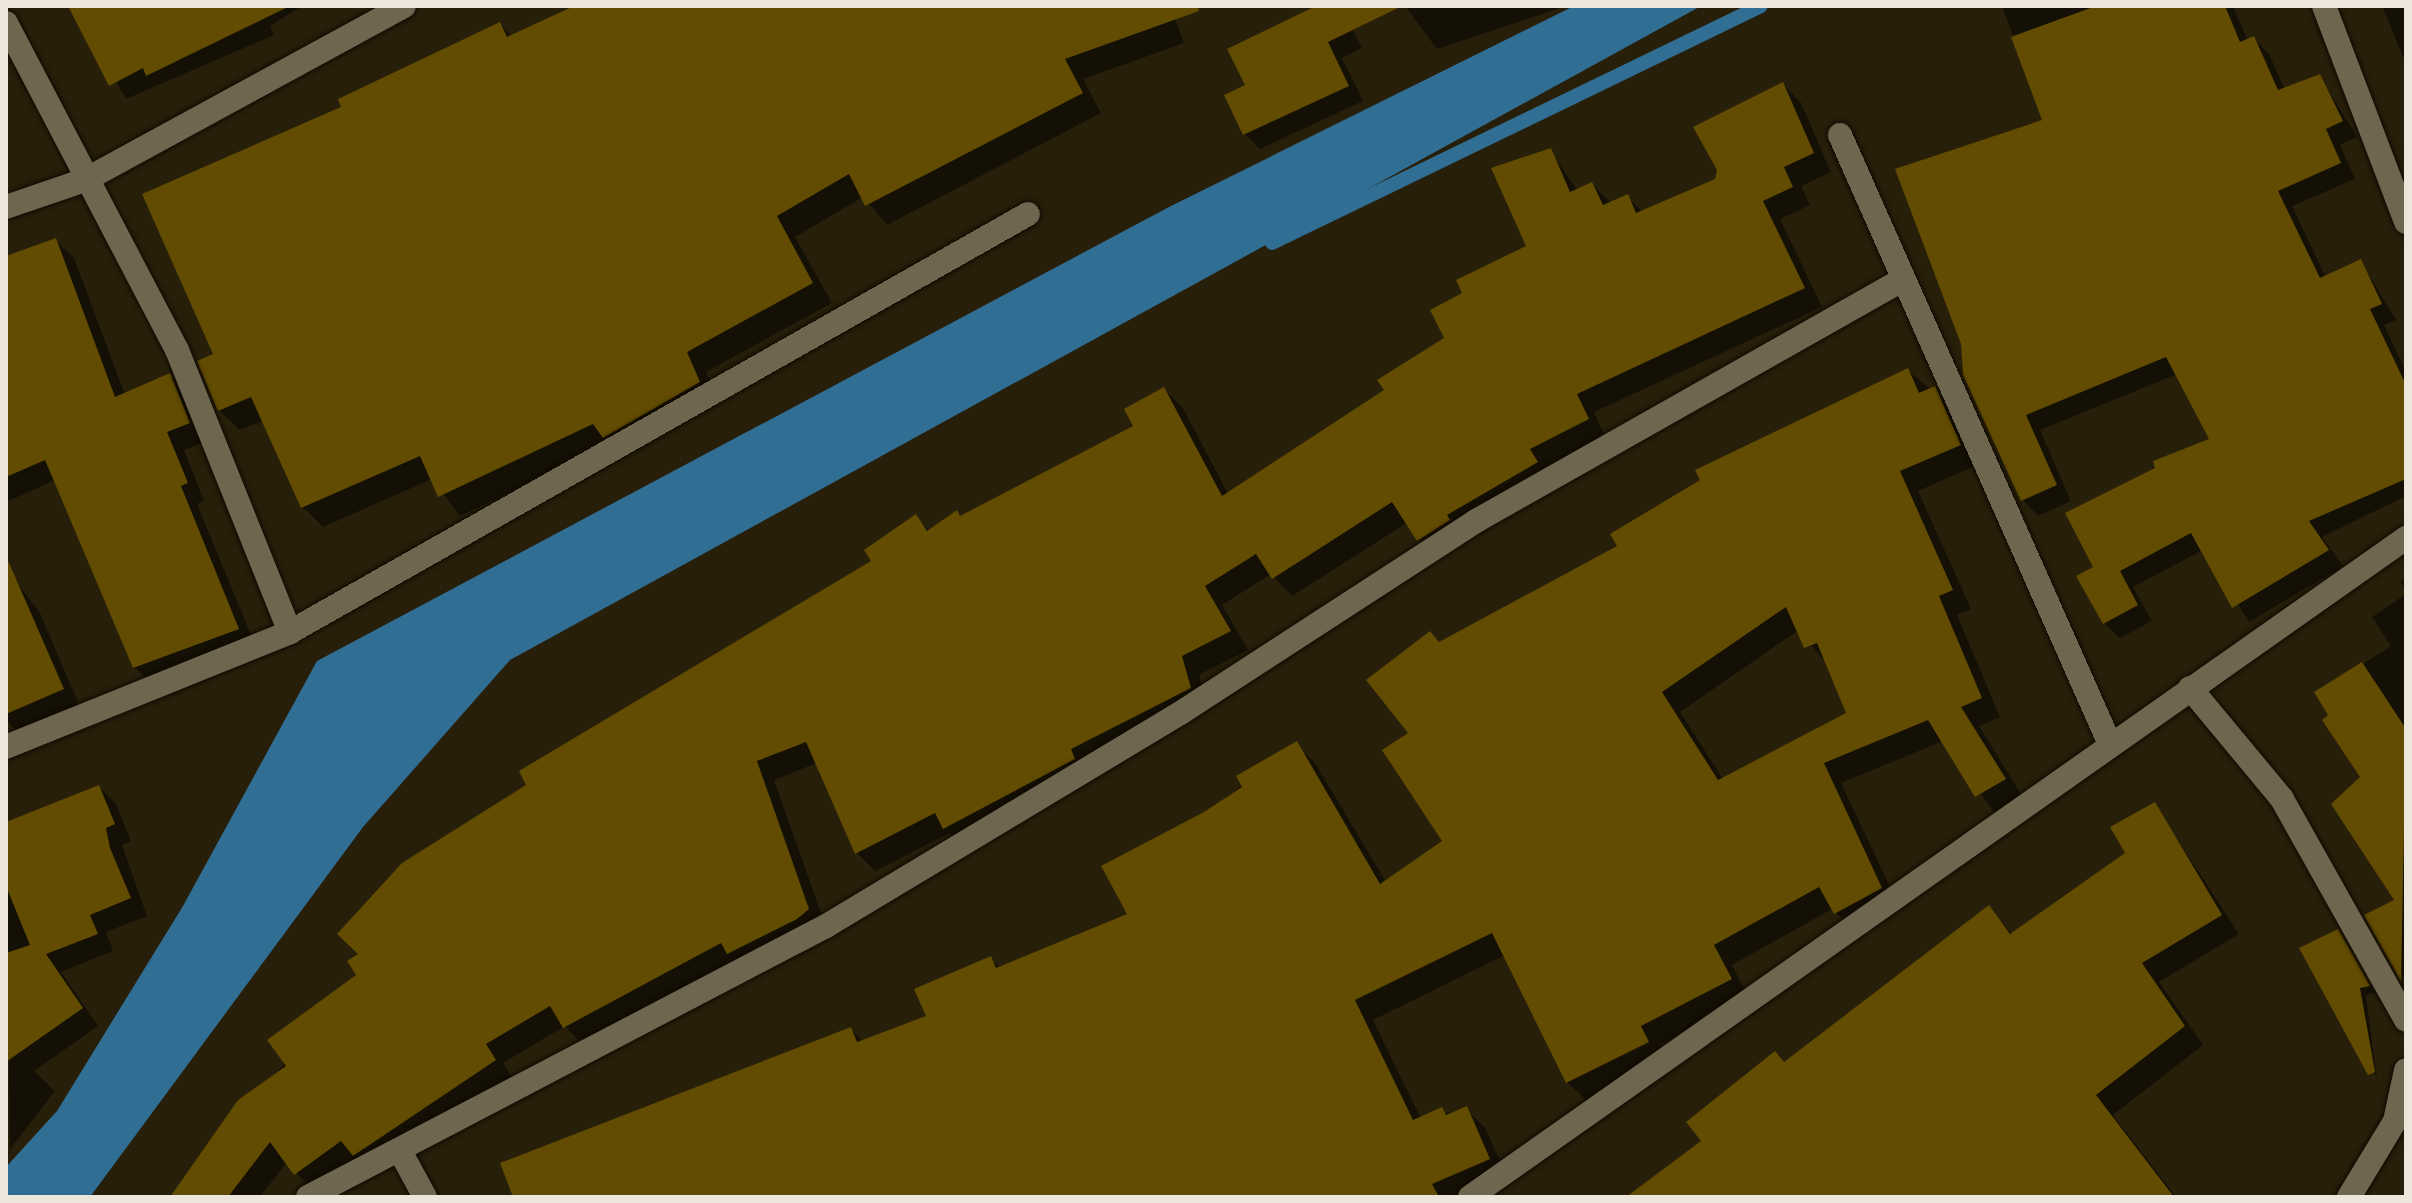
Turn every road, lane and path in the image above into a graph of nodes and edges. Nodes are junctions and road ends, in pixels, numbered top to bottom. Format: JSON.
{"nodes":[{"id":1,"x":404,"y":6,"type":"edge"},
{"id":2,"x":2324,"y":6,"type":"edge"},
{"id":3,"x":6,"y":23,"type":"edge"},
{"id":4,"x":1840,"y":135,"type":"dead end"},
{"id":5,"x":85,"y":180,"type":"junction"},
{"id":6,"x":6,"y":207,"type":"edge"},
{"id":7,"x":1028,"y":214,"type":"dead end"},
{"id":8,"x":2406,"y":222,"type":"edge"},
{"id":9,"x":1900,"y":281,"type":"junction"},
{"id":10,"x":2406,"y":538,"type":"edge"},
{"id":11,"x":290,"y":632,"type":"junction"},
{"id":12,"x":2190,"y":688,"type":"junction"},
{"id":13,"x":2109,"y":742,"type":"junction"},
{"id":14,"x":6,"y":747,"type":"edge"},
{"id":15,"x":2406,"y":1020,"type":"edge"},
{"id":16,"x":2406,"y":1070,"type":"edge"},
{"id":17,"x":400,"y":1151,"type":"junction"},
{"id":18,"x":308,"y":1197,"type":"edge"},
{"id":19,"x":425,"y":1197,"type":"edge"},
{"id":20,"x":1470,"y":1197,"type":"edge"},
{"id":21,"x":2349,"y":1197,"type":"edge"}],
"edges":[{"from":1,"to":5,"type":"street"},
{"from":2,"to":8,"type":"street"},
{"from":3,"to":5,"type":"street"},
{"from":4,"to":9,"type":"street"},
{"from":5,"to":6,"type":"street"},
{"from":5,"to":11,"type":"street"},
{"from":7,"to":11,"type":"street"},
{"from":9,"to":13,"type":"street"},
{"from":9,"to":17,"type":"street"},
{"from":10,"to":12,"type":"street"},
{"from":11,"to":14,"type":"street"},
{"from":12,"to":13,"type":"street"},
{"from":12,"to":15,"type":"street"},
{"from":13,"to":20,"type":"street"},
{"from":16,"to":21,"type":"street"},
{"from":17,"to":18,"type":"street"},
{"from":17,"to":19,"type":"street"}]}
